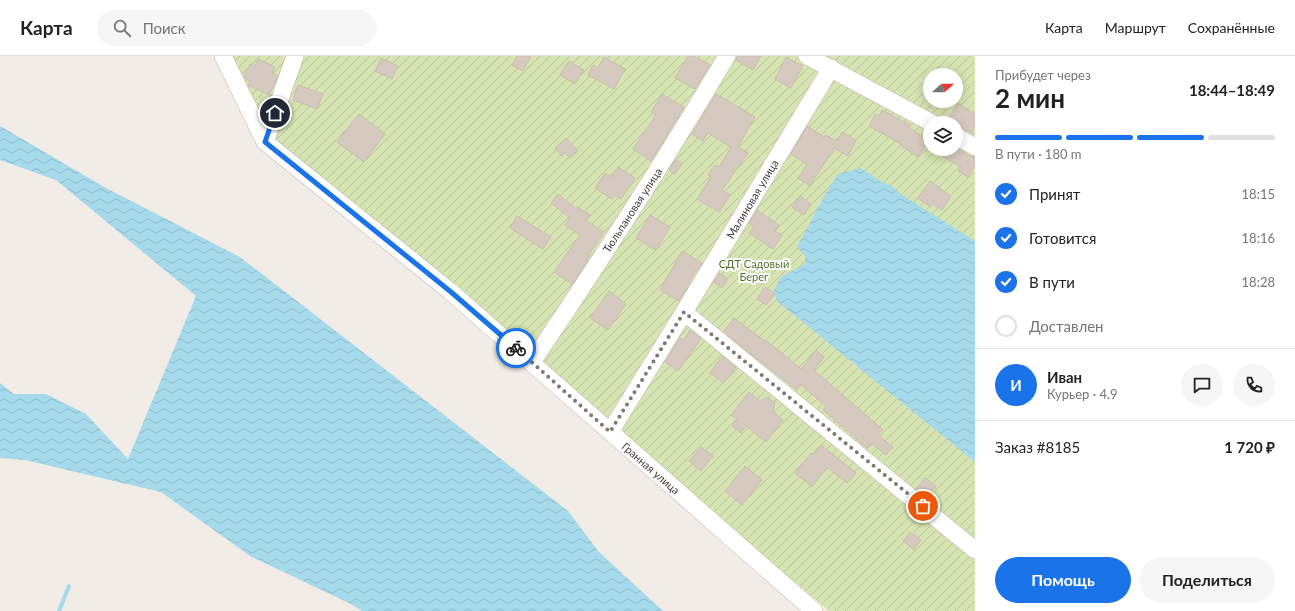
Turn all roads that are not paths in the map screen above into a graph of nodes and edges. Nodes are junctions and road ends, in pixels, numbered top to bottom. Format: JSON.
{"nodes":[{"id":1,"x":223,"y":56,"type":"edge"},
{"id":2,"x":295,"y":56,"type":"edge"},
{"id":3,"x":727,"y":56,"type":"edge"},
{"id":4,"x":807,"y":56,"type":"edge"},
{"id":5,"x":831,"y":68,"type":"junction"},
{"id":6,"x":923,"y":118,"type":"edge"},
{"id":7,"x":963,"y":140,"type":"edge"},
{"id":8,"x":265,"y":142,"type":"junction"},
{"id":9,"x":975,"y":147,"type":"edge"},
{"id":10,"x":684,"y":312,"type":"junction"},
{"id":11,"x":532,"y":362,"type":"junction"},
{"id":12,"x":610,"y":432,"type":"junction"},
{"id":13,"x":975,"y":550,"type":"edge"},
{"id":14,"x":814,"y":611,"type":"edge"}],
"edges":[{"from":1,"to":8,"type":"street"},
{"from":2,"to":8,"type":"street"},
{"from":3,"to":11,"type":"street","name":"Тюльпановая улица"},
{"from":4,"to":5,"type":"street"},
{"from":5,"to":6,"type":"street"},
{"from":5,"to":10,"type":"street","name":"Малиновая улица"},
{"from":7,"to":9,"type":"street"},
{"from":8,"to":11,"type":"street","name":"Гранная улица"},
{"from":10,"to":12,"type":"street","name":"Малиновая улица"},
{"from":10,"to":13,"type":"street"},
{"from":11,"to":12,"type":"street","name":"Гранная улица"},
{"from":12,"to":14,"type":"street","name":"Гранная улица"}]}
